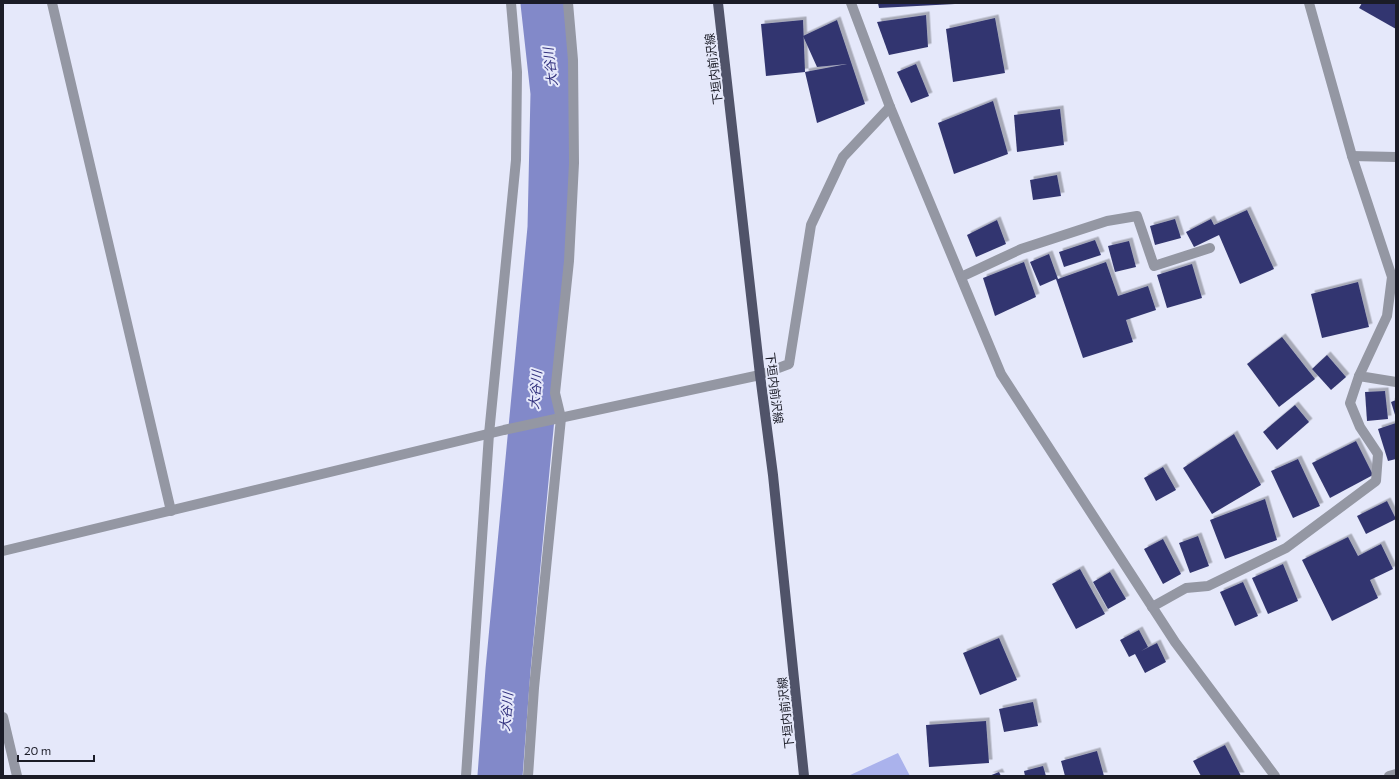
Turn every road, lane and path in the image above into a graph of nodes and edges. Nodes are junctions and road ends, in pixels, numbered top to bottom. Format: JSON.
{"nodes":[{"id":1,"x":52,"y":3,"type":"edge"},
{"id":2,"x":511,"y":3,"type":"edge"},
{"id":3,"x":568,"y":3,"type":"edge"},
{"id":4,"x":718,"y":3,"type":"edge"},
{"id":5,"x":851,"y":3,"type":"edge"},
{"id":6,"x":1309,"y":3,"type":"edge"},
{"id":7,"x":890,"y":107,"type":"junction"},
{"id":8,"x":1352,"y":156,"type":"junction"},
{"id":9,"x":1396,"y":157,"type":"edge"},
{"id":10,"x":1210,"y":248,"type":"dead end"},
{"id":11,"x":961,"y":277,"type":"junction"},
{"id":12,"x":760,"y":375,"type":"junction"},
{"id":13,"x":1359,"y":376,"type":"junction"},
{"id":14,"x":1396,"y":382,"type":"edge"},
{"id":15,"x":561,"y":418,"type":"junction"},
{"id":16,"x":489,"y":434,"type":"junction"},
{"id":17,"x":171,"y":511,"type":"junction"},
{"id":18,"x":3,"y":551,"type":"edge"},
{"id":19,"x":1152,"y":607,"type":"junction"},
{"id":20,"x":3,"y":717,"type":"edge"},
{"id":21,"x":1396,"y":774,"type":"edge"},
{"id":22,"x":17,"y":776,"type":"edge"},
{"id":23,"x":466,"y":776,"type":"edge"},
{"id":24,"x":528,"y":776,"type":"edge"},
{"id":25,"x":804,"y":776,"type":"edge"},
{"id":26,"x":1275,"y":776,"type":"edge"},
{"id":27,"x":1389,"y":776,"type":"edge"}],
"edges":[{"from":1,"to":17,"type":"street"},
{"from":2,"to":16,"type":"street"},
{"from":3,"to":15,"type":"street"},
{"from":4,"to":12,"type":"main road","name":"下垣内前沢線"},
{"from":5,"to":7,"type":"street"},
{"from":6,"to":8,"type":"street"},
{"from":7,"to":11,"type":"street"},
{"from":7,"to":12,"type":"street"},
{"from":8,"to":9,"type":"street"},
{"from":8,"to":13,"type":"street"},
{"from":10,"to":11,"type":"street"},
{"from":11,"to":19,"type":"street"},
{"from":12,"to":15,"type":"street"},
{"from":12,"to":25,"type":"main road","name":"下垣内前沢線"},
{"from":13,"to":14,"type":"street"},
{"from":13,"to":19,"type":"street"},
{"from":15,"to":16,"type":"street"},
{"from":15,"to":24,"type":"street"},
{"from":16,"to":17,"type":"street"},
{"from":16,"to":23,"type":"street"},
{"from":17,"to":18,"type":"street"},
{"from":19,"to":26,"type":"street"},
{"from":20,"to":22,"type":"street"},
{"from":21,"to":27,"type":"street"}]}
